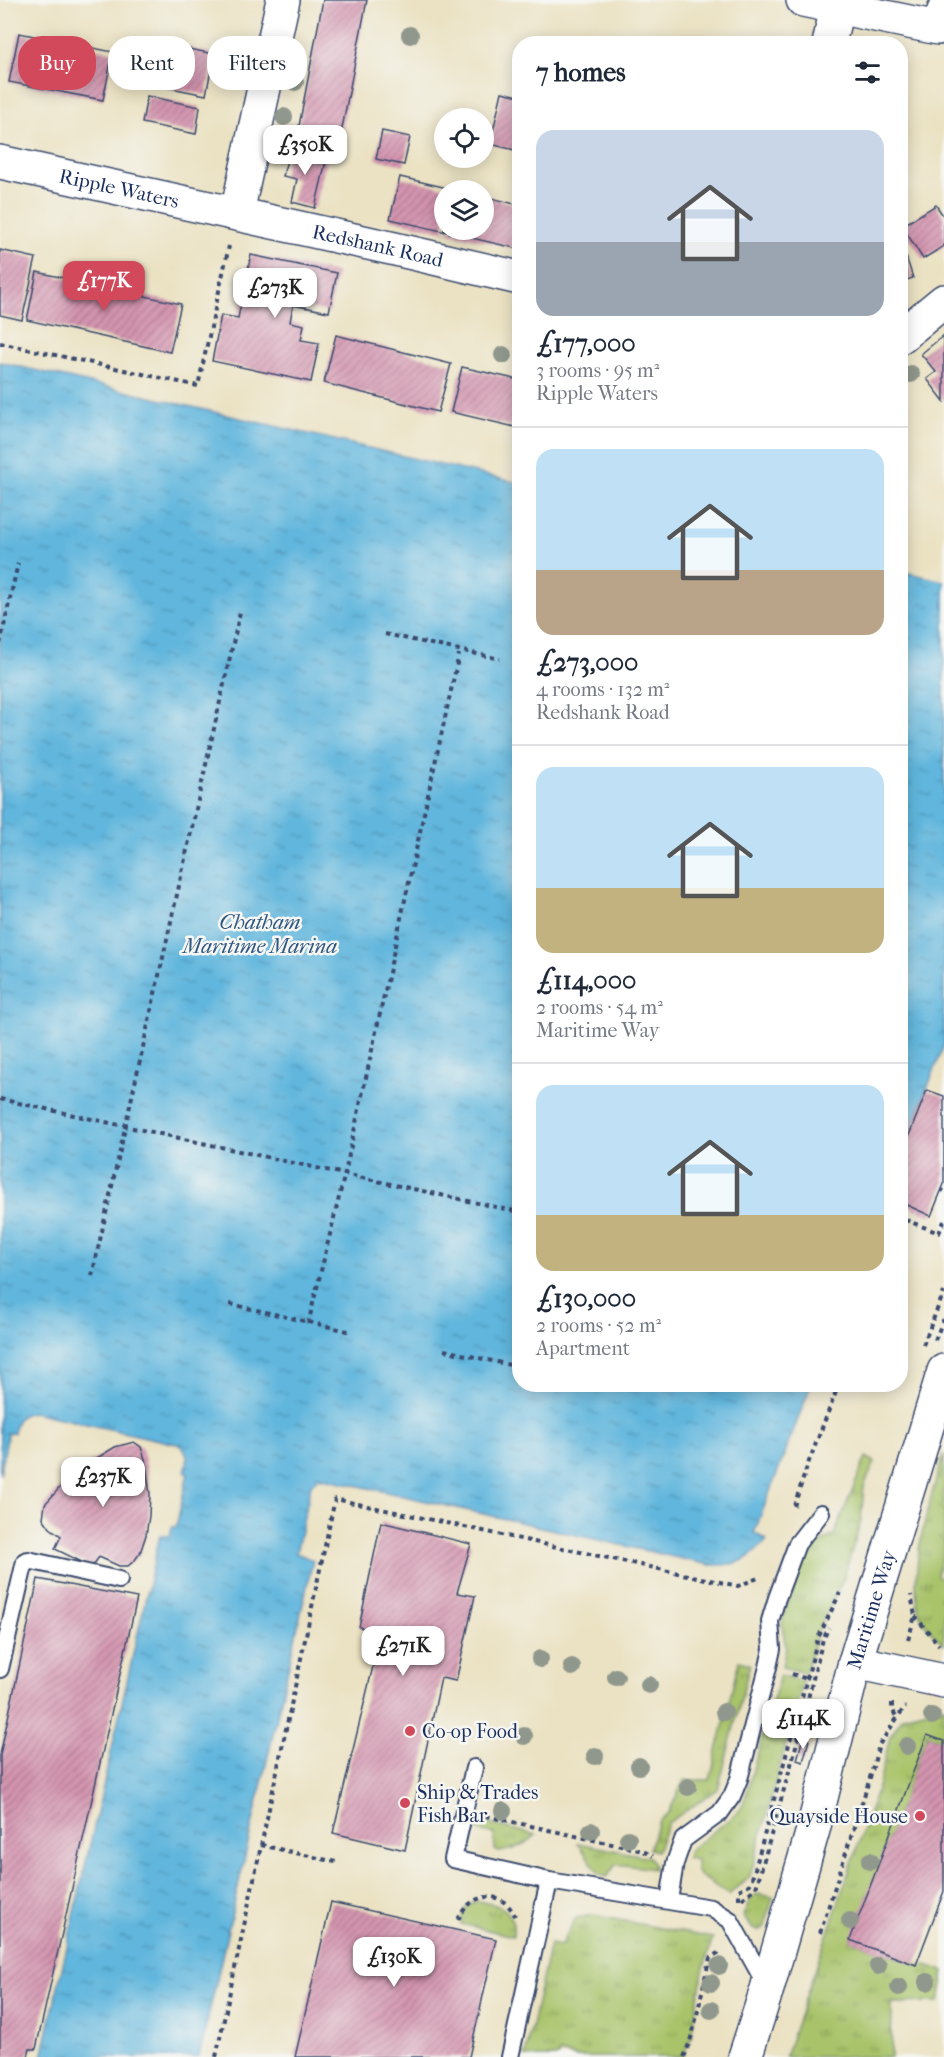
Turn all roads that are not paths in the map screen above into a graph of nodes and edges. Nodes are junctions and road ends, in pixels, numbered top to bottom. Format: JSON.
{"nodes":[{"id":1,"x":283,"y":0,"type":"edge"},
{"id":2,"x":803,"y":0,"type":"edge"},
{"id":3,"x":837,"y":7,"type":"junction"},
{"id":4,"x":944,"y":11,"type":"edge"},
{"id":5,"x":831,"y":36,"type":"edge"},
{"id":6,"x":0,"y":162,"type":"edge"},
{"id":7,"x":237,"y":213,"type":"junction"},
{"id":8,"x":512,"y":276,"type":"edge"},
{"id":9,"x":944,"y":301,"type":"edge"},
{"id":10,"x":908,"y":330,"type":"edge"},
{"id":11,"x":944,"y":1371,"type":"edge"},
{"id":12,"x":821,"y":1513,"type":"dead end"},
{"id":13,"x":119,"y":1580,"type":"dead end"},
{"id":14,"x":855,"y":1662,"type":"junction"},
{"id":15,"x":0,"y":1669,"type":"edge"},
{"id":16,"x":944,"y":1680,"type":"edge"},
{"id":17,"x":474,"y":1768,"type":"dead end"},
{"id":18,"x":549,"y":1881,"type":"junction"},
{"id":19,"x":669,"y":1900,"type":"junction"},
{"id":20,"x":767,"y":1989,"type":"junction"},
{"id":21,"x":510,"y":2057,"type":"edge"},
{"id":22,"x":745,"y":2057,"type":"edge"}],
"edges":[{"from":1,"to":7,"type":"street"},
{"from":2,"to":3,"type":"street"},
{"from":3,"to":4,"type":"street"},
{"from":3,"to":5,"type":"street"},
{"from":6,"to":7,"type":"street","name":"Ripple Waters"},
{"from":7,"to":8,"type":"street","name":"Redshank Road"},
{"from":9,"to":10,"type":"street"},
{"from":11,"to":14,"type":"street","name":"Maritime Way"},
{"from":12,"to":19,"type":"lane"},
{"from":13,"to":15,"type":"lane"},
{"from":14,"to":16,"type":"street"},
{"from":14,"to":20,"type":"street","name":"Maritime Way"},
{"from":17,"to":18,"type":"lane"},
{"from":18,"to":19,"type":"lane"},
{"from":18,"to":21,"type":"lane"},
{"from":19,"to":20,"type":"lane"},
{"from":20,"to":22,"type":"street","name":"Maritime Way"}]}
